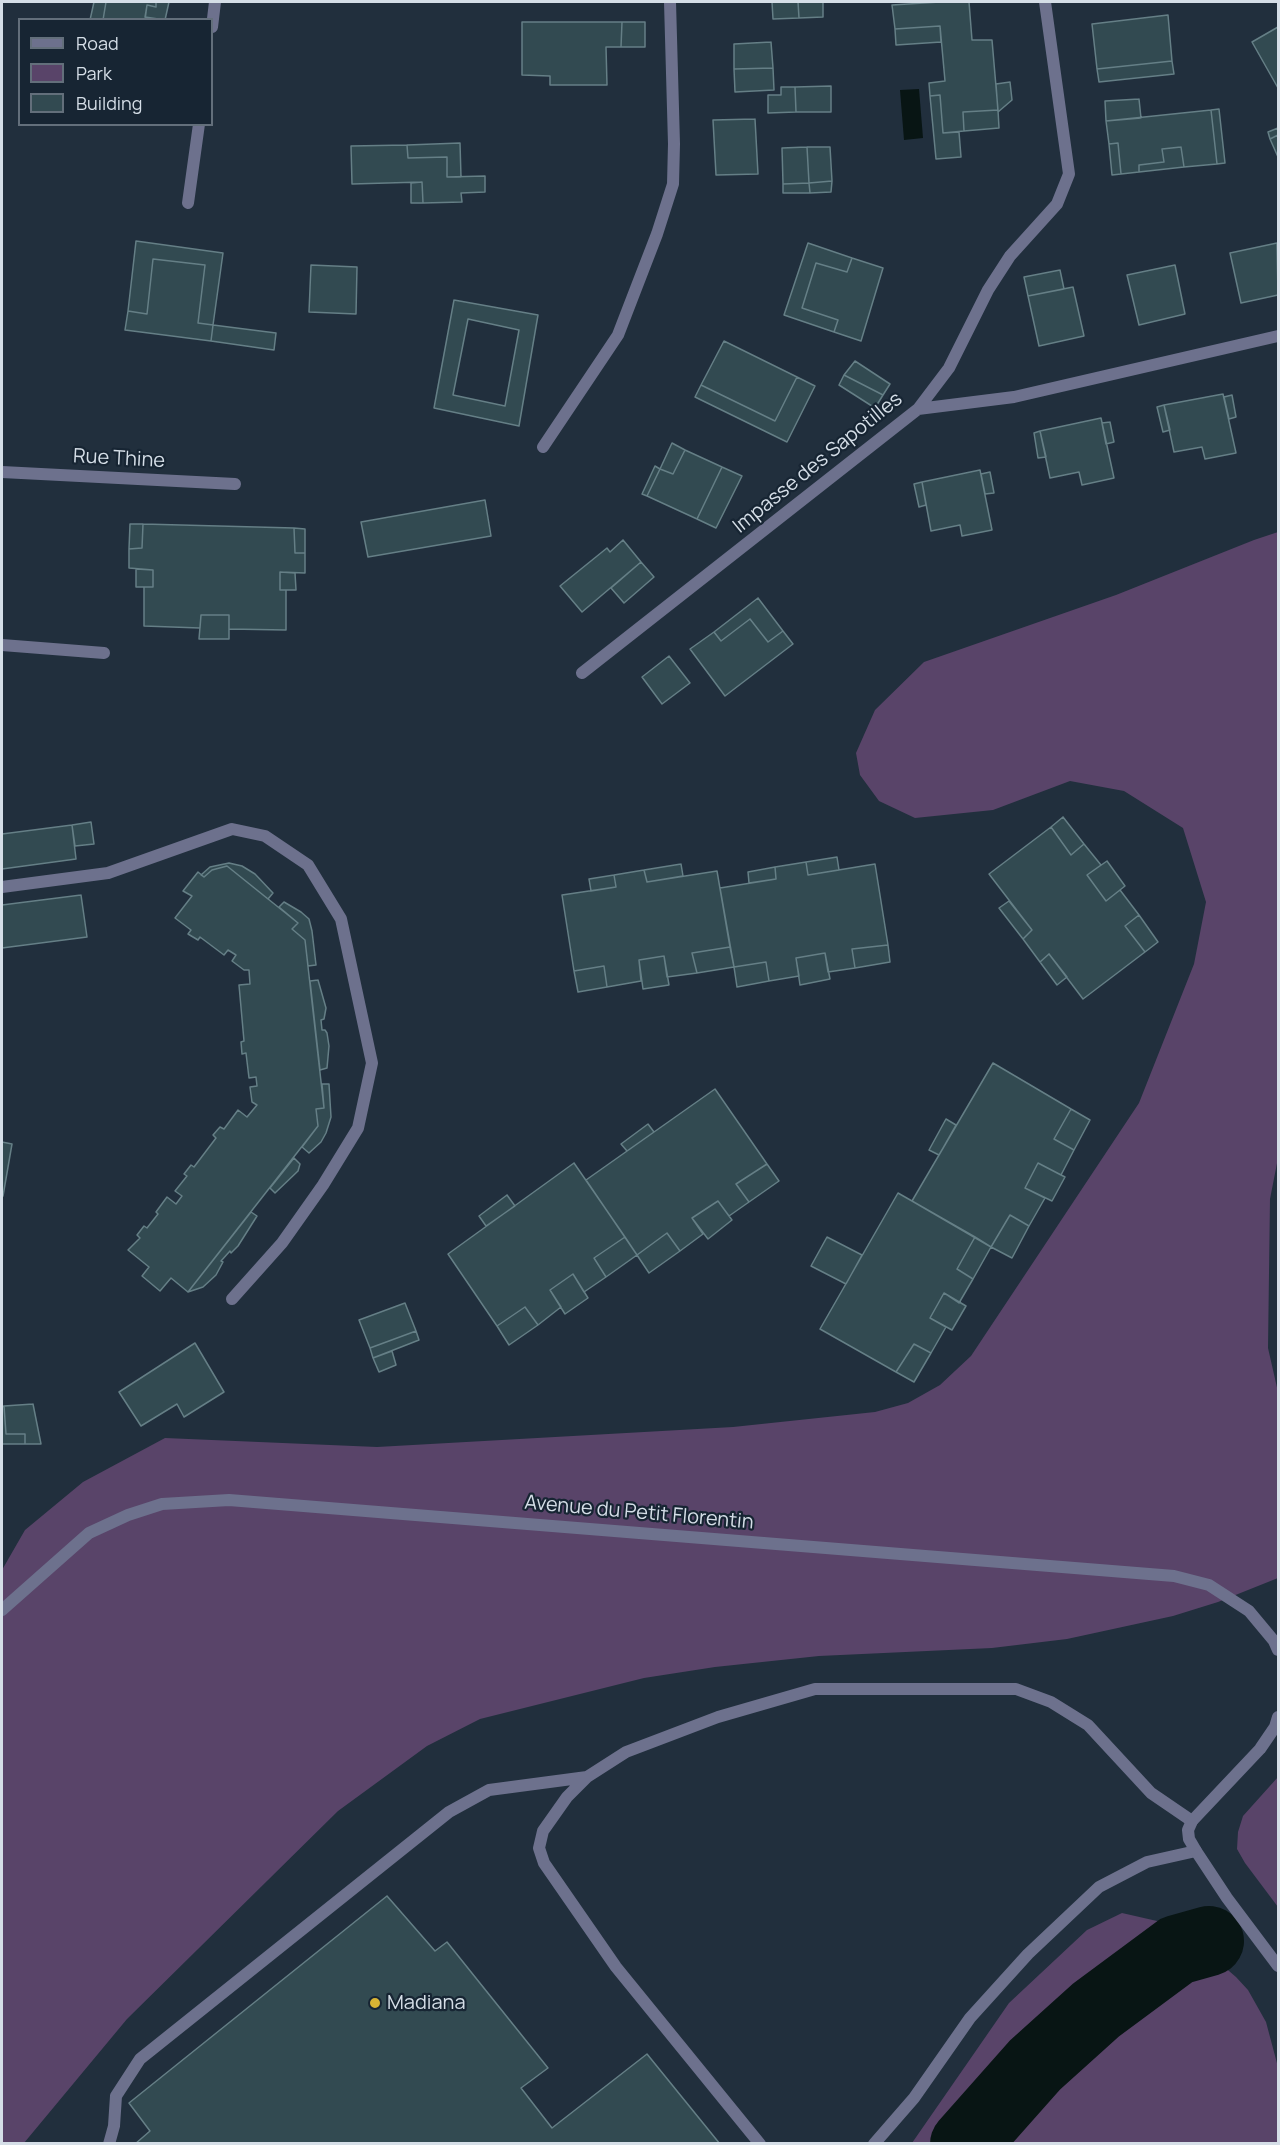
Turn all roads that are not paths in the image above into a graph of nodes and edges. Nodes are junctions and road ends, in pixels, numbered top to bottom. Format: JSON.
{"nodes":[{"id":1,"x":215,"y":2,"type":"edge"},
{"id":2,"x":670,"y":2,"type":"edge"},
{"id":3,"x":1045,"y":2,"type":"edge"},
{"id":4,"x":213,"y":19,"type":"edge"},
{"id":5,"x":198,"y":126,"type":"edge"},
{"id":6,"x":188,"y":203,"type":"dead end"},
{"id":7,"x":1278,"y":336,"type":"edge"},
{"id":8,"x":918,"y":409,"type":"junction"},
{"id":9,"x":543,"y":447,"type":"dead end"},
{"id":10,"x":2,"y":472,"type":"edge"},
{"id":11,"x":235,"y":484,"type":"dead end"},
{"id":12,"x":2,"y":645,"type":"edge"},
{"id":13,"x":104,"y":653,"type":"dead end"},
{"id":14,"x":582,"y":673,"type":"dead end"},
{"id":15,"x":2,"y":887,"type":"edge"},
{"id":16,"x":232,"y":1299,"type":"dead end"},
{"id":17,"x":2,"y":1610,"type":"edge"},
{"id":18,"x":1278,"y":1650,"type":"edge"},
{"id":19,"x":1278,"y":1717,"type":"edge"},
{"id":20,"x":587,"y":1777,"type":"junction"},
{"id":21,"x":1192,"y":1821,"type":"junction"},
{"id":22,"x":1196,"y":1851,"type":"junction"},
{"id":23,"x":1278,"y":1966,"type":"edge"},
{"id":24,"x":875,"y":2143,"type":"edge"},
{"id":25,"x":109,"y":2144,"type":"edge"},
{"id":26,"x":760,"y":2144,"type":"edge"}],
"edges":[{"from":1,"to":4,"type":"street"},
{"from":2,"to":9,"type":"street"},
{"from":3,"to":8,"type":"street","name":"Impasse des Sapotilles"},
{"from":5,"to":6,"type":"street"},
{"from":7,"to":8,"type":"street"},
{"from":8,"to":14,"type":"street","name":"Impasse des Sapotilles"},
{"from":10,"to":11,"type":"street","name":"Rue Thine"},
{"from":12,"to":13,"type":"street"},
{"from":15,"to":16,"type":"street"},
{"from":17,"to":18,"type":"street","name":"Avenue du Petit Florentin"},
{"from":19,"to":21,"type":"street"},
{"from":20,"to":21,"type":"street"},
{"from":20,"to":25,"type":"street"},
{"from":20,"to":26,"type":"street"},
{"from":21,"to":22,"type":"street"},
{"from":22,"to":23,"type":"street"},
{"from":22,"to":24,"type":"street"}]}
